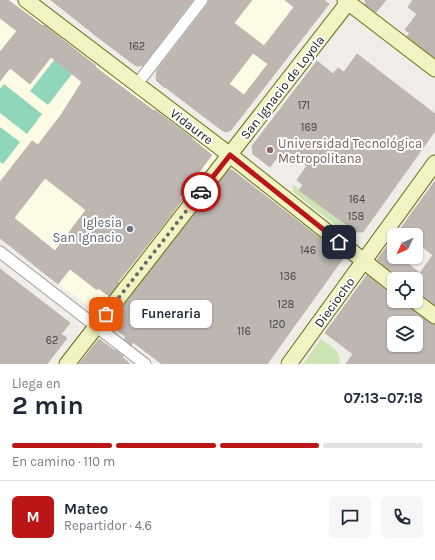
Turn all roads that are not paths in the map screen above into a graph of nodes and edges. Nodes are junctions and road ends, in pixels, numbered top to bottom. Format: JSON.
{"nodes":[{"id":1,"x":26,"y":0,"type":"edge"},
{"id":2,"x":202,"y":0,"type":"edge"},
{"id":3,"x":348,"y":1,"type":"edge"},
{"id":4,"x":435,"y":69,"type":"edge"},
{"id":5,"x":137,"y":84,"type":"junction"},
{"id":6,"x":230,"y":155,"type":"junction"},
{"id":7,"x":435,"y":163,"type":"edge"},
{"id":8,"x":0,"y":252,"type":"edge"},
{"id":9,"x":363,"y":261,"type":"junction"},
{"id":10,"x":387,"y":280,"type":"edge"},
{"id":11,"x":423,"y":307,"type":"edge"},
{"id":12,"x":435,"y":316,"type":"edge"},
{"id":13,"x":96,"y":327,"type":"junction"},
{"id":14,"x":67,"y":364,"type":"edge"},
{"id":15,"x":145,"y":364,"type":"edge"},
{"id":16,"x":289,"y":364,"type":"edge"}],
"edges":[{"from":1,"to":5,"type":"street","name":"Vidaurre"},
{"from":2,"to":5,"type":"street"},
{"from":3,"to":4,"type":"street"},
{"from":3,"to":6,"type":"street","name":"San Ignacio de Loyola"},
{"from":5,"to":6,"type":"street","name":"Vidaurre"},
{"from":6,"to":9,"type":"street","name":"Vidaurre"},
{"from":6,"to":13,"type":"street","name":"San Ignacio de Loyola"},
{"from":7,"to":9,"type":"street","name":"Dieciocho"},
{"from":8,"to":13,"type":"street"},
{"from":9,"to":10,"type":"street","name":"Vidaurre"},
{"from":9,"to":16,"type":"street","name":"Dieciocho"},
{"from":11,"to":12,"type":"street"},
{"from":13,"to":14,"type":"street","name":"San Ignacio de Loyola"},
{"from":13,"to":15,"type":"street"}]}
